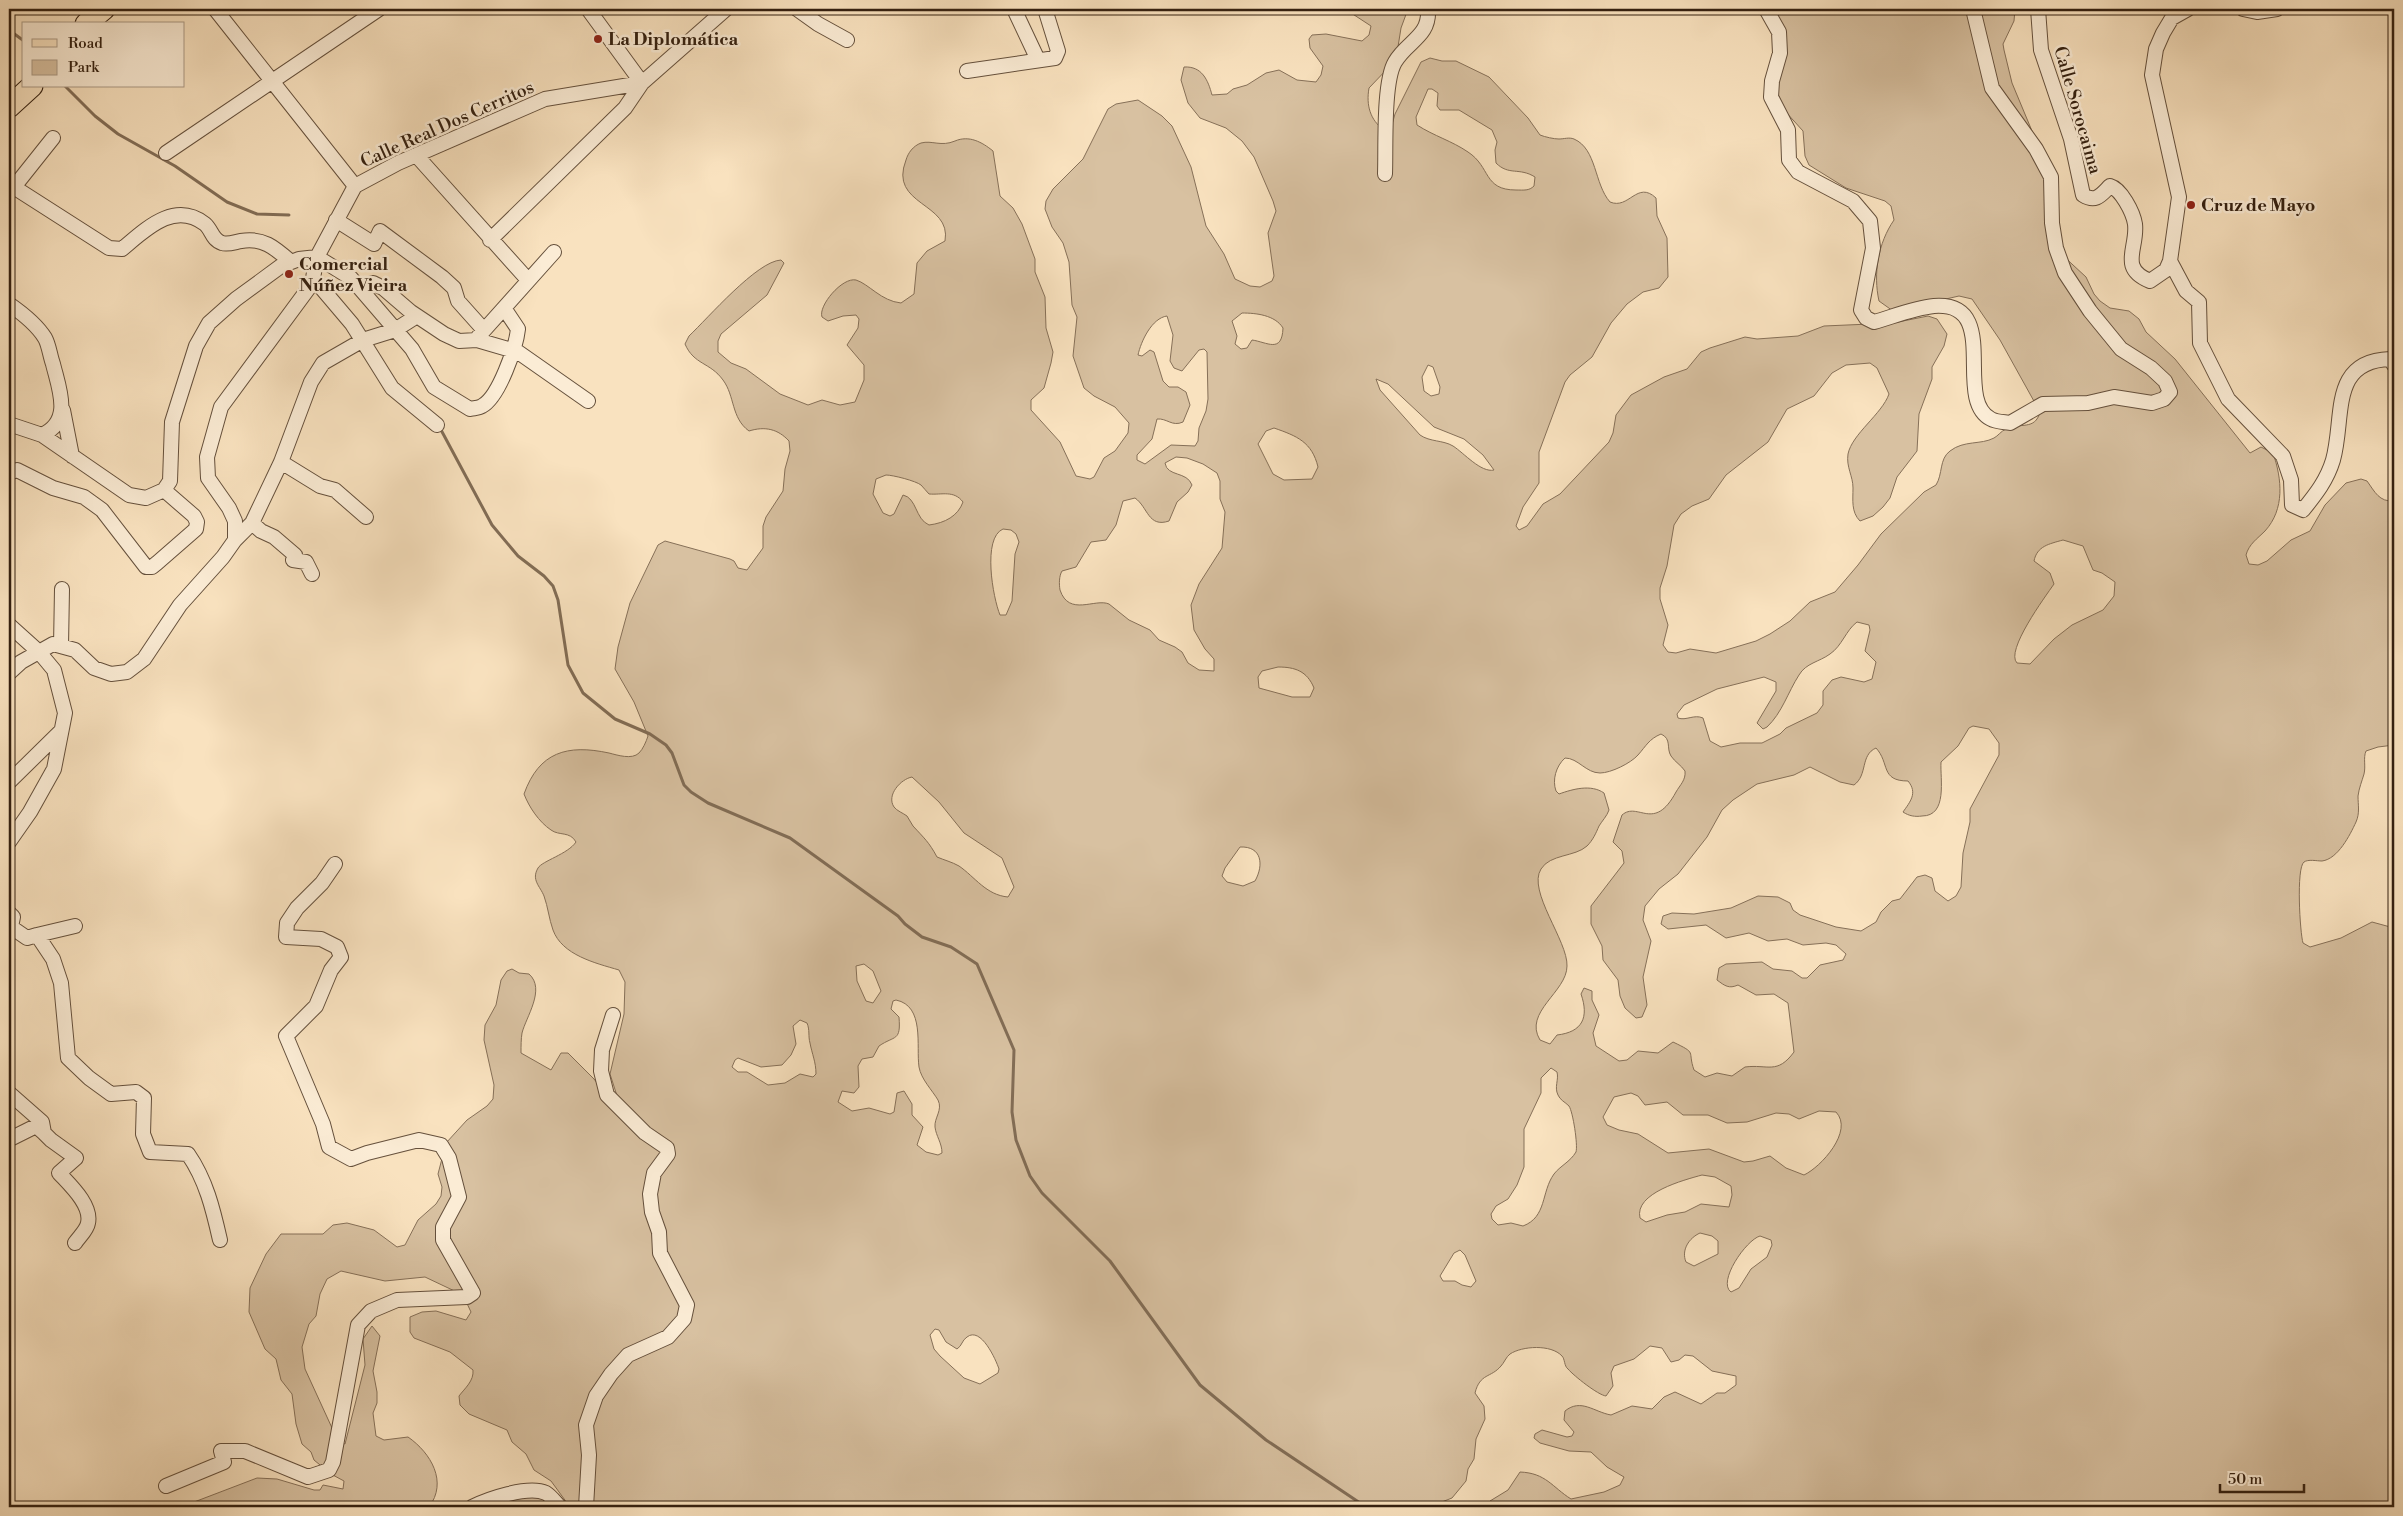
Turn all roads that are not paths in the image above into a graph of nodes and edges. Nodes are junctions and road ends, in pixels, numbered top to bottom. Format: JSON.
{"nodes":[{"id":1,"x":104,"y":9,"type":"edge"},
{"id":2,"x":119,"y":9,"type":"edge"},
{"id":3,"x":215,"y":9,"type":"edge"},
{"id":4,"x":379,"y":9,"type":"edge"},
{"id":5,"x":588,"y":9,"type":"edge"},
{"id":6,"x":798,"y":9,"type":"edge"},
{"id":7,"x":1014,"y":9,"type":"edge"},
{"id":8,"x":1045,"y":9,"type":"edge"},
{"id":9,"x":1428,"y":9,"type":"edge"},
{"id":10,"x":1766,"y":9,"type":"edge"},
{"id":11,"x":1974,"y":9,"type":"edge"},
{"id":12,"x":2038,"y":9,"type":"edge"},
{"id":13,"x":2188,"y":9,"type":"edge"},
{"id":14,"x":2243,"y":9,"type":"edge"},
{"id":15,"x":2276,"y":9,"type":"edge"},
{"id":16,"x":721,"y":10,"type":"edge"},
{"id":17,"x":88,"y":22,"type":"edge"},
{"id":18,"x":104,"y":22,"type":"edge"},
{"id":19,"x":847,"y":40,"type":"dead end"},
{"id":20,"x":1038,"y":60,"type":"junction"},
{"id":21,"x":967,"y":71,"type":"dead end"},
{"id":22,"x":22,"y":80,"type":"edge"},
{"id":23,"x":272,"y":82,"type":"junction"},
{"id":24,"x":642,"y":83,"type":"junction"},
{"id":25,"x":30,"y":88,"type":"edge"},
{"id":26,"x":9,"y":91,"type":"edge"},
{"id":27,"x":9,"y":107,"type":"edge"},
{"id":28,"x":53,"y":138,"type":"dead end"},
{"id":29,"x":166,"y":153,"type":"dead end"},
{"id":30,"x":416,"y":155,"type":"junction"},
{"id":31,"x":1386,"y":174,"type":"dead end"},
{"id":32,"x":12,"y":185,"type":"edge"},
{"id":33,"x":355,"y":186,"type":"junction"},
{"id":34,"x":336,"y":220,"type":"junction"},
{"id":35,"x":490,"y":240,"type":"junction"},
{"id":36,"x":554,"y":252,"type":"dead end"},
{"id":37,"x":317,"y":257,"type":"junction"},
{"id":38,"x":2170,"y":261,"type":"junction"},
{"id":39,"x":291,"y":262,"type":"junction"},
{"id":40,"x":313,"y":278,"type":"junction"},
{"id":41,"x":528,"y":280,"type":"junction"},
{"id":42,"x":359,"y":287,"type":"junction"},
{"id":43,"x":9,"y":304,"type":"edge"},
{"id":44,"x":504,"y":308,"type":"junction"},
{"id":45,"x":417,"y":316,"type":"junction"},
{"id":46,"x":396,"y":330,"type":"junction"},
{"id":47,"x":480,"y":334,"type":"junction"},
{"id":48,"x":363,"y":340,"type":"junction"},
{"id":49,"x":514,"y":351,"type":"junction"},
{"id":50,"x":2394,"y":365,"type":"edge"},
{"id":51,"x":588,"y":401,"type":"dead end"},
{"id":52,"x":63,"y":410,"type":"junction"},
{"id":53,"x":9,"y":424,"type":"edge"},
{"id":54,"x":437,"y":425,"type":"dead end"},
{"id":55,"x":42,"y":435,"type":"junction"},
{"id":56,"x":72,"y":456,"type":"junction"},
{"id":57,"x":281,"y":462,"type":"junction"},
{"id":58,"x":9,"y":473,"type":"edge"},
{"id":59,"x":164,"y":490,"type":"junction"},
{"id":60,"x":366,"y":517,"type":"dead end"},
{"id":61,"x":252,"y":523,"type":"junction"},
{"id":62,"x":235,"y":540,"type":"junction"},
{"id":63,"x":312,"y":574,"type":"dead end"},
{"id":64,"x":62,"y":589,"type":"dead end"},
{"id":65,"x":9,"y":626,"type":"edge"},
{"id":66,"x":61,"y":646,"type":"junction"},
{"id":67,"x":38,"y":652,"type":"junction"},
{"id":68,"x":9,"y":673,"type":"edge"},
{"id":69,"x":61,"y":731,"type":"junction"},
{"id":70,"x":9,"y":782,"type":"edge"},
{"id":71,"x":9,"y":842,"type":"edge"},
{"id":72,"x":335,"y":864,"type":"dead end"},
{"id":73,"x":9,"y":913,"type":"edge"},
{"id":74,"x":75,"y":926,"type":"dead end"},
{"id":75,"x":37,"y":935,"type":"junction"},
{"id":76,"x":613,"y":1015,"type":"dead end"},
{"id":77,"x":9,"y":1093,"type":"edge"},
{"id":78,"x":44,"y":1133,"type":"junction"},
{"id":79,"x":9,"y":1135,"type":"edge"},
{"id":80,"x":220,"y":1240,"type":"dead end"},
{"id":81,"x":75,"y":1243,"type":"dead end"},
{"id":82,"x":166,"y":1486,"type":"dead end"},
{"id":83,"x":472,"y":1507,"type":"edge"},
{"id":84,"x":560,"y":1507,"type":"edge"},
{"id":85,"x":586,"y":1507,"type":"edge"}],
"edges":[{"from":1,"to":17,"type":"main road"},
{"from":2,"to":18,"type":"main road"},
{"from":3,"to":23,"type":"street"},
{"from":4,"to":23,"type":"street"},
{"from":5,"to":24,"type":"street"},
{"from":6,"to":19,"type":"street"},
{"from":7,"to":20,"type":"street"},
{"from":8,"to":20,"type":"street"},
{"from":9,"to":31,"type":"street"},
{"from":10,"to":11,"type":"street"},
{"from":12,"to":38,"type":"street","name":"Calle Sorocaima"},
{"from":13,"to":38,"type":"street"},
{"from":14,"to":15,"type":"street"},
{"from":16,"to":24,"type":"street"},
{"from":20,"to":21,"type":"street"},
{"from":22,"to":26,"type":"main road"},
{"from":23,"to":29,"type":"street"},
{"from":23,"to":33,"type":"street"},
{"from":24,"to":30,"type":"street","name":"Calle Real Dos Cerritos"},
{"from":24,"to":35,"type":"street"},
{"from":25,"to":27,"type":"main road"},
{"from":28,"to":32,"type":"street"},
{"from":30,"to":33,"type":"street","name":"Calle Real Dos Cerritos"},
{"from":30,"to":35,"type":"street"},
{"from":32,"to":39,"type":"street"},
{"from":33,"to":34,"type":"street","name":"Calle Real Dos Cerritos"},
{"from":34,"to":37,"type":"street","name":"Calle Real Dos Cerritos"},
{"from":34,"to":47,"type":"street"},
{"from":35,"to":41,"type":"street"},
{"from":36,"to":41,"type":"street"},
{"from":37,"to":39,"type":"street"},
{"from":37,"to":40,"type":"street","name":"Calle Real Dos Cerritos"},
{"from":37,"to":42,"type":"street"},
{"from":38,"to":50,"type":"street"},
{"from":39,"to":59,"type":"street"},
{"from":40,"to":48,"type":"street"},
{"from":40,"to":62,"type":"street","name":"Calle Real Dos Cerritos"},
{"from":41,"to":44,"type":"street"},
{"from":42,"to":45,"type":"street"},
{"from":42,"to":46,"type":"street"},
{"from":43,"to":52,"type":"street"},
{"from":44,"to":47,"type":"street"},
{"from":44,"to":49,"type":"street"},
{"from":45,"to":46,"type":"street"},
{"from":45,"to":47,"type":"street"},
{"from":46,"to":48,"type":"street"},
{"from":46,"to":49,"type":"street"},
{"from":47,"to":49,"type":"street"},
{"from":48,"to":54,"type":"street"},
{"from":48,"to":57,"type":"street"},
{"from":49,"to":51,"type":"street"},
{"from":52,"to":55,"type":"street"},
{"from":52,"to":56,"type":"street"},
{"from":53,"to":55,"type":"street"},
{"from":55,"to":56,"type":"street"},
{"from":56,"to":59,"type":"street"},
{"from":57,"to":60,"type":"street"},
{"from":57,"to":61,"type":"street"},
{"from":58,"to":59,"type":"street"},
{"from":61,"to":62,"type":"street"},
{"from":61,"to":63,"type":"street"},
{"from":62,"to":66,"type":"street"},
{"from":64,"to":66,"type":"street"},
{"from":65,"to":67,"type":"street"},
{"from":66,"to":67,"type":"street"},
{"from":67,"to":68,"type":"street"},
{"from":67,"to":69,"type":"street"},
{"from":69,"to":70,"type":"street"},
{"from":69,"to":71,"type":"street"},
{"from":72,"to":82,"type":"street"},
{"from":73,"to":75,"type":"street"},
{"from":74,"to":75,"type":"street"},
{"from":75,"to":80,"type":"street"},
{"from":76,"to":85,"type":"street"},
{"from":77,"to":78,"type":"street"},
{"from":78,"to":79,"type":"street"},
{"from":78,"to":81,"type":"street"},
{"from":83,"to":84,"type":"street"}]}
